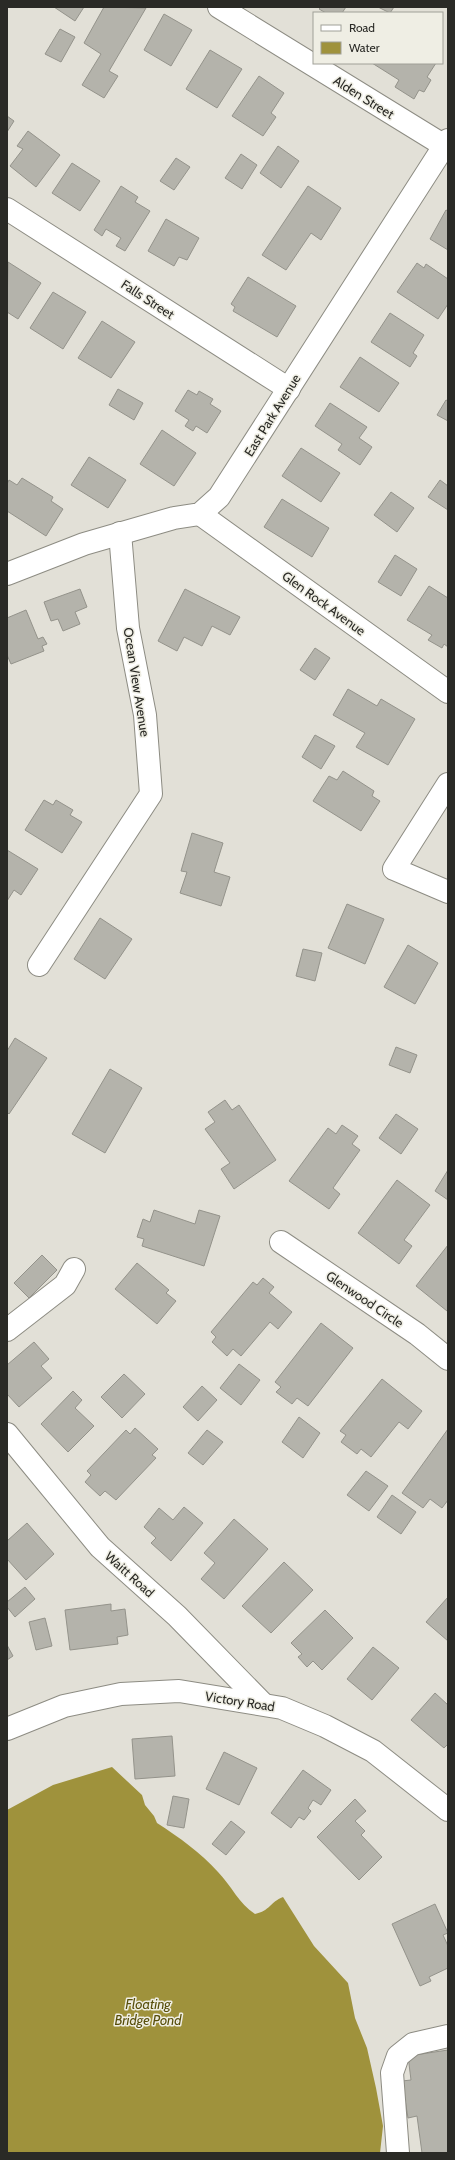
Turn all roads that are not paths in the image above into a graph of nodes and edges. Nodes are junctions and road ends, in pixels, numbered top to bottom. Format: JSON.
{"nodes":[{"id":1,"x":219,"y":7,"type":"edge"},
{"id":2,"x":313,"y":63,"type":"edge"},
{"id":3,"x":314,"y":64,"type":"edge"},
{"id":4,"x":447,"y":144,"type":"edge"},
{"id":5,"x":7,"y":209,"type":"edge"},
{"id":6,"x":289,"y":389,"type":"junction"},
{"id":7,"x":200,"y":514,"type":"junction"},
{"id":8,"x":120,"y":533,"type":"junction"},
{"id":9,"x":7,"y":574,"type":"edge"},
{"id":10,"x":448,"y":692,"type":"edge"},
{"id":11,"x":448,"y":784,"type":"edge"},
{"id":12,"x":448,"y":892,"type":"edge"},
{"id":13,"x":39,"y":965,"type":"dead end"},
{"id":14,"x":281,"y":1242,"type":"dead end"},
{"id":15,"x":74,"y":1269,"type":"dead end"},
{"id":16,"x":7,"y":1330,"type":"edge"},
{"id":17,"x":448,"y":1359,"type":"edge"},
{"id":18,"x":7,"y":1434,"type":"edge"},
{"id":19,"x":263,"y":1704,"type":"junction"},
{"id":20,"x":7,"y":1729,"type":"edge"},
{"id":21,"x":448,"y":1810,"type":"edge"},
{"id":22,"x":448,"y":2036,"type":"edge"},
{"id":23,"x":398,"y":2153,"type":"edge"}],
"edges":[{"from":1,"to":2,"type":"street","name":"Alden Street"},
{"from":3,"to":4,"type":"street","name":"Alden Street"},
{"from":4,"to":6,"type":"street","name":"East Park Avenue"},
{"from":5,"to":6,"type":"street","name":"Falls Street"},
{"from":6,"to":7,"type":"street","name":"East Park Avenue"},
{"from":7,"to":8,"type":"street"},
{"from":7,"to":10,"type":"street","name":"Glen Rock Avenue"},
{"from":8,"to":9,"type":"street"},
{"from":8,"to":13,"type":"street","name":"Ocean View Avenue"},
{"from":11,"to":12,"type":"street"},
{"from":14,"to":17,"type":"street","name":"Glenwood Circle"},
{"from":15,"to":16,"type":"street"},
{"from":18,"to":19,"type":"street","name":"Waitt Road"},
{"from":19,"to":20,"type":"street","name":"Victory Road"},
{"from":19,"to":21,"type":"street","name":"Victory Road"},
{"from":22,"to":23,"type":"street"}]}
